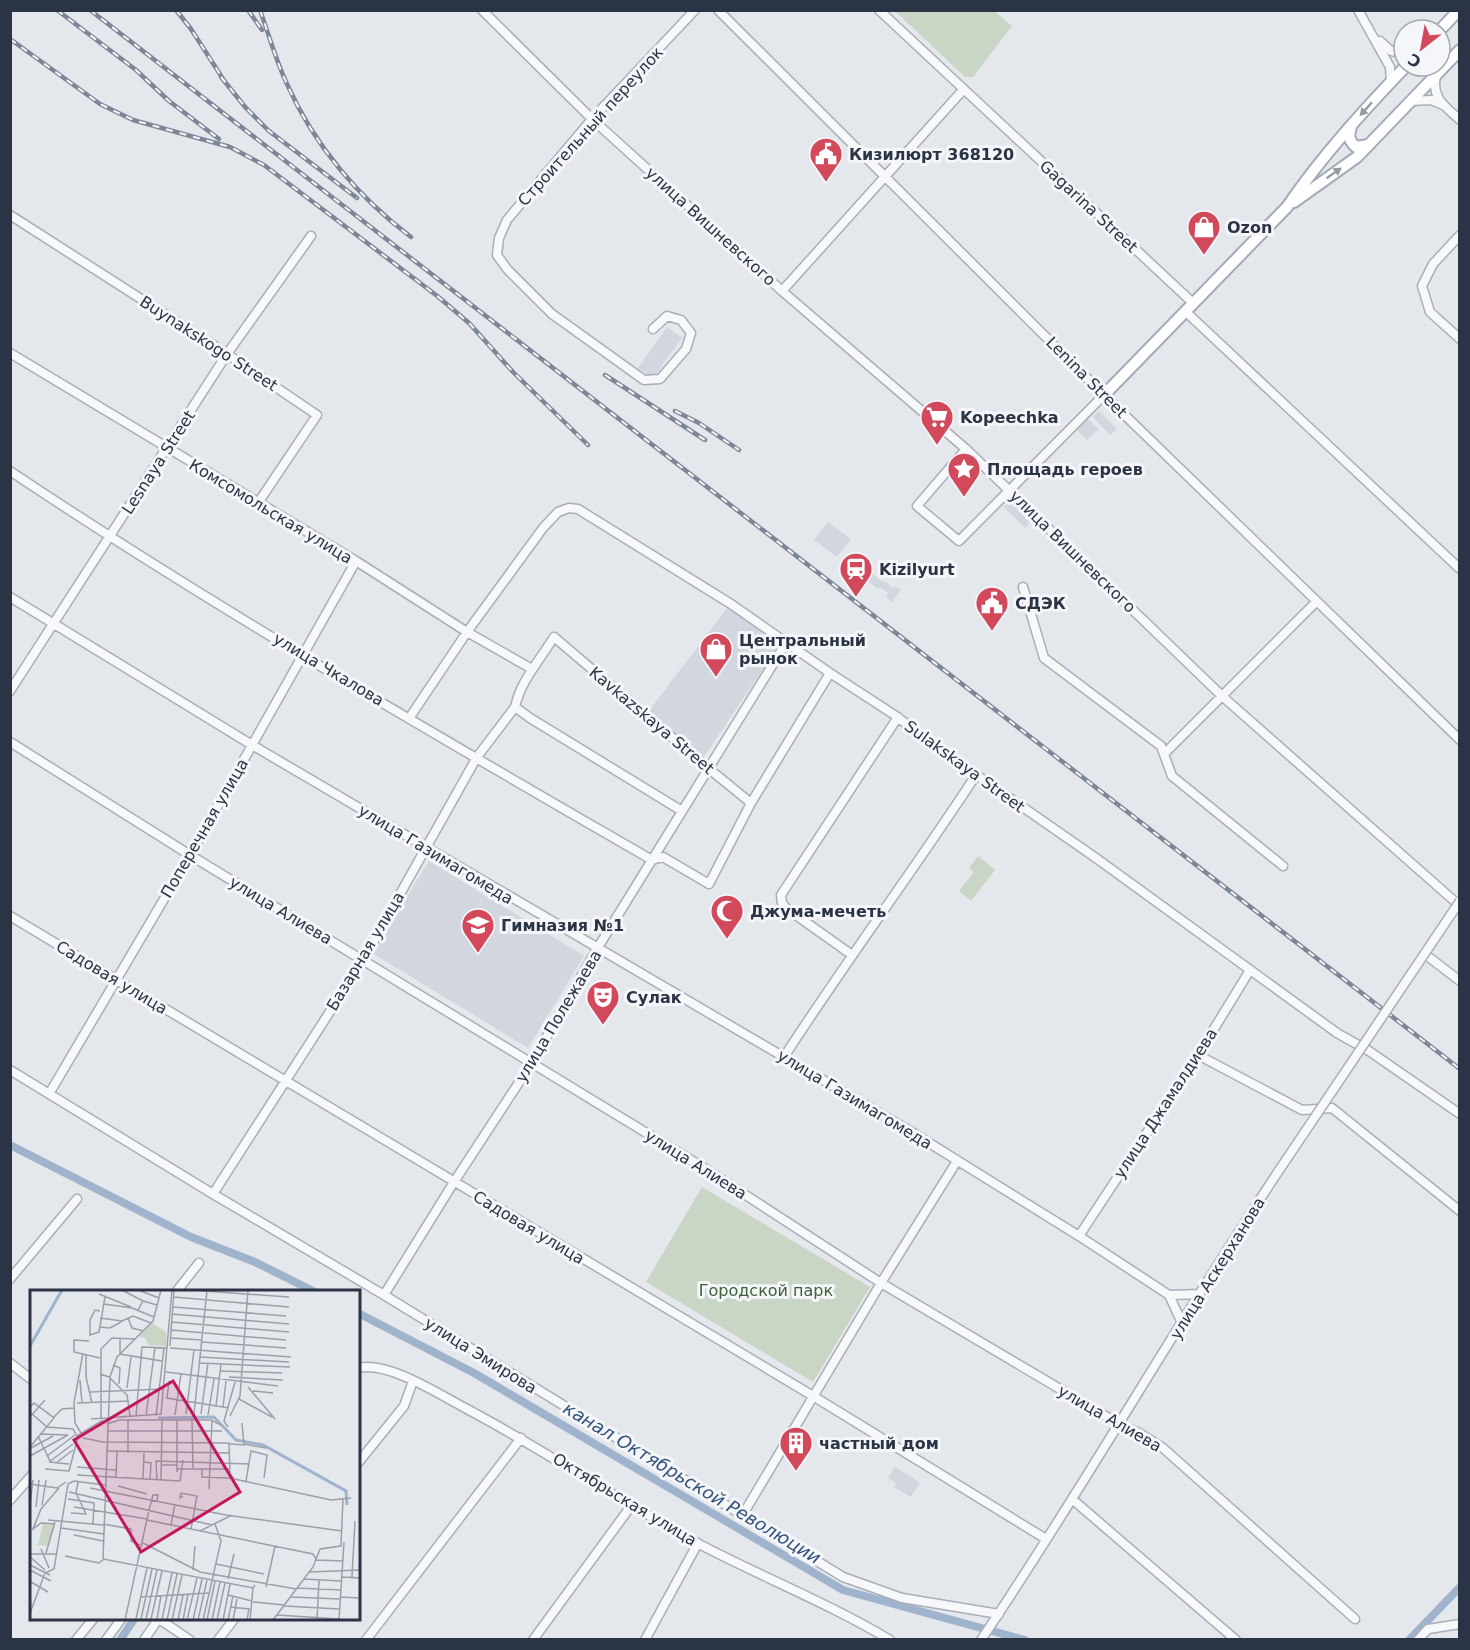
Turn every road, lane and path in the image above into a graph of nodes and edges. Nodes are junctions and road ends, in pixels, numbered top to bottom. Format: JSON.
{"nodes":[{"id":1,"x":482,"y":10,"type":"edge"},
{"id":2,"x":695,"y":10,"type":"edge"},
{"id":3,"x":718,"y":10,"type":"edge"},
{"id":4,"x":879,"y":10,"type":"edge"},
{"id":5,"x":1358,"y":10,"type":"edge"},
{"id":6,"x":1368,"y":27,"type":"junction"},
{"id":7,"x":1392,"y":51,"type":"edge"},
{"id":8,"x":1394,"y":78,"type":"edge"},
{"id":9,"x":1434,"y":78,"type":"edge"},
{"id":10,"x":1436,"y":78,"type":"edge"},
{"id":11,"x":1391,"y":81,"type":"junction"},
{"id":12,"x":963,"y":90,"type":"junction"},
{"id":13,"x":1412,"y":101,"type":"junction"},
{"id":14,"x":1444,"y":105,"type":"junction"},
{"id":15,"x":592,"y":119,"type":"junction"},
{"id":16,"x":1460,"y":120,"type":"edge"},
{"id":17,"x":1352,"y":124,"type":"junction"},
{"id":18,"x":1369,"y":144,"type":"junction"},
{"id":19,"x":886,"y":176,"type":"junction"},
{"id":20,"x":1287,"y":207,"type":"junction"},
{"id":21,"x":10,"y":215,"type":"edge"},
{"id":22,"x":1460,"y":235,"type":"edge"},
{"id":23,"x":311,"y":236,"type":"dead end"},
{"id":24,"x":782,"y":291,"type":"junction"},
{"id":25,"x":1189,"y":307,"type":"junction"},
{"id":26,"x":652,"y":329,"type":"dead end"},
{"id":27,"x":1460,"y":339,"type":"edge"},
{"id":28,"x":10,"y":354,"type":"edge"},
{"id":29,"x":227,"y":354,"type":"junction"},
{"id":30,"x":1104,"y":394,"type":"junction"},
{"id":31,"x":167,"y":449,"type":"junction"},
{"id":32,"x":966,"y":449,"type":"junction"},
{"id":33,"x":10,"y":471,"type":"edge"},
{"id":34,"x":1009,"y":489,"type":"junction"},
{"id":35,"x":258,"y":503,"type":"junction"},
{"id":36,"x":110,"y":538,"type":"junction"},
{"id":37,"x":356,"y":561,"type":"junction"},
{"id":38,"x":1460,"y":569,"type":"edge"},
{"id":39,"x":1023,"y":587,"type":"dead end"},
{"id":40,"x":10,"y":597,"type":"edge"},
{"id":41,"x":1316,"y":602,"type":"junction"},
{"id":42,"x":53,"y":624,"type":"junction"},
{"id":43,"x":467,"y":632,"type":"junction"},
{"id":44,"x":786,"y":643,"type":"junction"},
{"id":45,"x":302,"y":654,"type":"junction"},
{"id":46,"x":532,"y":669,"type":"junction"},
{"id":47,"x":830,"y":673,"type":"junction"},
{"id":48,"x":10,"y":691,"type":"edge"},
{"id":49,"x":1222,"y":696,"type":"junction"},
{"id":50,"x":515,"y":707,"type":"junction"},
{"id":51,"x":410,"y":717,"type":"junction"},
{"id":52,"x":898,"y":717,"type":"junction"},
{"id":53,"x":1460,"y":740,"type":"edge"},
{"id":54,"x":10,"y":742,"type":"edge"},
{"id":55,"x":252,"y":745,"type":"junction"},
{"id":56,"x":1164,"y":754,"type":"junction"},
{"id":57,"x":477,"y":757,"type":"junction"},
{"id":58,"x":708,"y":768,"type":"junction"},
{"id":59,"x":976,"y":775,"type":"junction"},
{"id":60,"x":752,"y":803,"type":"junction"},
{"id":61,"x":682,"y":811,"type":"junction"},
{"id":62,"x":426,"y":848,"type":"junction"},
{"id":63,"x":190,"y":855,"type":"junction"},
{"id":64,"x":652,"y":860,"type":"junction"},
{"id":65,"x":1283,"y":866,"type":"dead end"},
{"id":66,"x":1460,"y":901,"type":"edge"},
{"id":67,"x":1460,"y":906,"type":"edge"},
{"id":68,"x":10,"y":916,"type":"edge"},
{"id":69,"x":597,"y":949,"type":"junction"},
{"id":70,"x":852,"y":955,"type":"junction"},
{"id":71,"x":1430,"y":958,"type":"dead end"},
{"id":72,"x":363,"y":960,"type":"junction"},
{"id":73,"x":1250,"y":970,"type":"junction"},
{"id":74,"x":117,"y":980,"type":"junction"},
{"id":75,"x":1460,"y":981,"type":"edge"},
{"id":76,"x":1198,"y":1055,"type":"junction"},
{"id":77,"x":784,"y":1057,"type":"junction"},
{"id":78,"x":531,"y":1064,"type":"junction"},
{"id":79,"x":10,"y":1070,"type":"edge"},
{"id":80,"x":285,"y":1080,"type":"junction"},
{"id":81,"x":50,"y":1094,"type":"junction"},
{"id":82,"x":1460,"y":1114,"type":"edge"},
{"id":83,"x":957,"y":1161,"type":"junction"},
{"id":84,"x":454,"y":1182,"type":"junction"},
{"id":85,"x":213,"y":1194,"type":"junction"},
{"id":86,"x":77,"y":1199,"type":"dead end"},
{"id":87,"x":1460,"y":1211,"type":"edge"},
{"id":88,"x":1079,"y":1236,"type":"junction"},
{"id":89,"x":199,"y":1263,"type":"dead end"},
{"id":90,"x":10,"y":1279,"type":"edge"},
{"id":91,"x":881,"y":1283,"type":"junction"},
{"id":92,"x":179,"y":1290,"type":"edge"},
{"id":93,"x":1200,"y":1294,"type":"junction"},
{"id":94,"x":384,"y":1295,"type":"junction"},
{"id":95,"x":1169,"y":1295,"type":"junction"},
{"id":96,"x":1182,"y":1323,"type":"junction"},
{"id":97,"x":10,"y":1363,"type":"edge"},
{"id":98,"x":360,"y":1368,"type":"edge"},
{"id":99,"x":30,"y":1378,"type":"edge"},
{"id":100,"x":413,"y":1381,"type":"junction"},
{"id":101,"x":813,"y":1396,"type":"junction"},
{"id":102,"x":1119,"y":1424,"type":"junction"},
{"id":103,"x":522,"y":1438,"type":"junction"},
{"id":104,"x":360,"y":1461,"type":"edge"},
{"id":105,"x":30,"y":1477,"type":"edge"},
{"id":106,"x":1072,"y":1499,"type":"junction"},
{"id":107,"x":10,"y":1500,"type":"edge"},
{"id":108,"x":631,"y":1506,"type":"junction"},
{"id":109,"x":742,"y":1516,"type":"junction"},
{"id":110,"x":1046,"y":1539,"type":"junction"},
{"id":111,"x":698,"y":1543,"type":"junction"},
{"id":112,"x":996,"y":1618,"type":"junction"},
{"id":113,"x":1355,"y":1619,"type":"dead end"},
{"id":114,"x":92,"y":1620,"type":"edge"},
{"id":115,"x":121,"y":1620,"type":"edge"},
{"id":116,"x":158,"y":1620,"type":"edge"},
{"id":117,"x":160,"y":1620,"type":"edge"},
{"id":118,"x":233,"y":1620,"type":"edge"},
{"id":119,"x":1460,"y":1624,"type":"edge"},
{"id":120,"x":76,"y":1640,"type":"edge"},
{"id":121,"x":106,"y":1640,"type":"edge"},
{"id":122,"x":144,"y":1640,"type":"edge"},
{"id":123,"x":190,"y":1640,"type":"edge"},
{"id":124,"x":218,"y":1640,"type":"edge"},
{"id":125,"x":366,"y":1640,"type":"edge"},
{"id":126,"x":533,"y":1640,"type":"edge"},
{"id":127,"x":645,"y":1640,"type":"edge"},
{"id":128,"x":890,"y":1640,"type":"edge"},
{"id":129,"x":981,"y":1640,"type":"edge"},
{"id":130,"x":1236,"y":1640,"type":"edge"},
{"id":131,"x":1418,"y":1640,"type":"edge"}],
"edges":[{"from":1,"to":15,"type":"street","name":"улица Вишневского"},
{"from":2,"to":15,"type":"street","name":"Строительный переулок"},
{"from":3,"to":19,"type":"street","name":"Lenina Street"},
{"from":4,"to":12,"type":"street","name":"Gagarina Street"},
{"from":5,"to":6,"type":"street"},
{"from":6,"to":7,"type":"street"},
{"from":6,"to":11,"type":"street"},
{"from":8,"to":11,"type":"main road"},
{"from":9,"to":13,"type":"main road"},
{"from":10,"to":14,"type":"street"},
{"from":11,"to":17,"type":"main road","one_way":true},
{"from":12,"to":19,"type":"street"},
{"from":12,"to":25,"type":"street","name":"Gagarina Street"},
{"from":13,"to":14,"type":"street"},
{"from":13,"to":18,"type":"main road"},
{"from":14,"to":16,"type":"street"},
{"from":15,"to":24,"type":"street","name":"улица Вишневского"},
{"from":15,"to":26,"type":"street","name":"Строительный переулок"},
{"from":17,"to":18,"type":"main road"},
{"from":17,"to":20,"type":"main road"},
{"from":20,"to":18,"type":"main road","one_way":true},
{"from":19,"to":24,"type":"street"},
{"from":19,"to":30,"type":"street","name":"Lenina Street"},
{"from":20,"to":25,"type":"main road"},
{"from":21,"to":29,"type":"street","name":"Buynakskogo Street"},
{"from":22,"to":27,"type":"street"},
{"from":23,"to":29,"type":"street","name":"Lesnaya Street"},
{"from":24,"to":32,"type":"street","name":"улица Вишневского"},
{"from":25,"to":30,"type":"main road"},
{"from":25,"to":38,"type":"street","name":"Gagarina Street"},
{"from":28,"to":31,"type":"street","name":"Комсомольская улица"},
{"from":29,"to":31,"type":"street","name":"Lesnaya Street"},
{"from":29,"to":35,"type":"street","name":"Buynakskogo Street"},
{"from":30,"to":34,"type":"street"},
{"from":30,"to":41,"type":"street","name":"Lenina Street"},
{"from":31,"to":35,"type":"street","name":"Комсомольская улица"},
{"from":31,"to":36,"type":"street","name":"Lesnaya Street"},
{"from":32,"to":34,"type":"street","name":"улица Вишневского"},
{"from":32,"to":34,"type":"street"},
{"from":33,"to":36,"type":"street","name":"улица Чкалова"},
{"from":34,"to":49,"type":"street","name":"улица Вишневского"},
{"from":35,"to":37,"type":"street","name":"Комсомольская улица"},
{"from":36,"to":42,"type":"street","name":"Lesnaya Street"},
{"from":36,"to":45,"type":"street","name":"улица Чкалова"},
{"from":37,"to":43,"type":"street","name":"Комсомольская улица"},
{"from":37,"to":45,"type":"street","name":"Поперечная улица"},
{"from":39,"to":56,"type":"street"},
{"from":40,"to":42,"type":"street","name":"улица Газимагомеда"},
{"from":41,"to":49,"type":"street"},
{"from":41,"to":53,"type":"street","name":"Lenina Street"},
{"from":42,"to":48,"type":"street","name":"Lesnaya Street"},
{"from":42,"to":55,"type":"street","name":"улица Газимагомеда"},
{"from":43,"to":44,"type":"street","name":"Sulakskaya Street"},
{"from":43,"to":46,"type":"street","name":"Комсомольская улица"},
{"from":43,"to":51,"type":"street"},
{"from":44,"to":47,"type":"street","name":"Sulakskaya Street"},
{"from":44,"to":58,"type":"street","name":"улица Полежаева"},
{"from":45,"to":51,"type":"street","name":"улица Чкалова"},
{"from":45,"to":55,"type":"street","name":"Поперечная улица"},
{"from":46,"to":50,"type":"street"},
{"from":46,"to":58,"type":"street","name":"Kavkazskaya Street"},
{"from":47,"to":52,"type":"street","name":"Sulakskaya Street"},
{"from":47,"to":60,"type":"street"},
{"from":49,"to":56,"type":"street"},
{"from":49,"to":67,"type":"street","name":"улица Вишневского"},
{"from":50,"to":57,"type":"street","name":"Базарная улица"},
{"from":50,"to":61,"type":"street"},
{"from":51,"to":57,"type":"street","name":"улица Чкалова"},
{"from":52,"to":59,"type":"street","name":"Sulakskaya Street"},
{"from":52,"to":70,"type":"street"},
{"from":54,"to":63,"type":"street","name":"улица Алиева"},
{"from":55,"to":62,"type":"street","name":"улица Газимагомеда"},
{"from":55,"to":63,"type":"street","name":"Поперечная улица"},
{"from":56,"to":65,"type":"street"},
{"from":57,"to":62,"type":"street","name":"Базарная улица"},
{"from":57,"to":64,"type":"street","name":"улица Чкалова"},
{"from":58,"to":60,"type":"street","name":"Kavkazskaya Street"},
{"from":58,"to":61,"type":"street","name":"улица Полежаева"},
{"from":59,"to":70,"type":"street"},
{"from":59,"to":73,"type":"street","name":"Sulakskaya Street"},
{"from":60,"to":64,"type":"street","name":"улица Чкалова"},
{"from":61,"to":64,"type":"street","name":"улица Полежаева"},
{"from":62,"to":69,"type":"street","name":"улица Газимагомеда"},
{"from":62,"to":72,"type":"street","name":"Базарная улица"},
{"from":63,"to":72,"type":"street","name":"улица Алиева"},
{"from":63,"to":74,"type":"street","name":"Поперечная улица"},
{"from":64,"to":69,"type":"street","name":"улица Полежаева"},
{"from":66,"to":93,"type":"street","name":"улица Аскерханова","bridge":true},
{"from":68,"to":74,"type":"street","name":"Садовая улица"},
{"from":69,"to":77,"type":"street","name":"улица Газимагомеда"},
{"from":69,"to":78,"type":"street","name":"улица Полежаева"},
{"from":70,"to":77,"type":"street"},
{"from":71,"to":75,"type":"street"},
{"from":72,"to":78,"type":"street","name":"улица Алиева"},
{"from":72,"to":80,"type":"street","name":"Базарная улица"},
{"from":73,"to":76,"type":"street","name":"улица Джамалдиева"},
{"from":73,"to":82,"type":"street","name":"Sulakskaya Street"},
{"from":74,"to":80,"type":"street","name":"Садовая улица"},
{"from":74,"to":81,"type":"street","name":"Поперечная улица"},
{"from":76,"to":87,"type":"street"},
{"from":76,"to":88,"type":"street","name":"улица Джамалдиева"},
{"from":77,"to":83,"type":"street","name":"улица Газимагомеда"},
{"from":78,"to":84,"type":"street","name":"улица Полежаева"},
{"from":78,"to":91,"type":"street","name":"улица Алиева"},
{"from":79,"to":81,"type":"street","name":"улица Эмирова"},
{"from":80,"to":84,"type":"street","name":"Садовая улица"},
{"from":80,"to":85,"type":"street","name":"Базарная улица"},
{"from":81,"to":85,"type":"street","name":"улица Эмирова"},
{"from":83,"to":88,"type":"street","name":"улица Газимагомеда"},
{"from":83,"to":91,"type":"street"},
{"from":84,"to":94,"type":"street","name":"улица Полежаева"},
{"from":84,"to":101,"type":"street","name":"Садовая улица"},
{"from":85,"to":94,"type":"street","name":"улица Эмирова"},
{"from":86,"to":90,"type":"street"},
{"from":88,"to":95,"type":"street","name":"улица Газимагомеда"},
{"from":89,"to":92,"type":"street"},
{"from":91,"to":101,"type":"street"},
{"from":91,"to":102,"type":"street","name":"улица Алиева"},
{"from":93,"to":95,"type":"street"},
{"from":93,"to":96,"type":"street","name":"улица Аскерханова"},
{"from":94,"to":109,"type":"street","name":"улица Эмирова"},
{"from":95,"to":96,"type":"street"},
{"from":96,"to":102,"type":"street","name":"улица Аскерханова"},
{"from":97,"to":99,"type":"street"},
{"from":98,"to":100,"type":"street","name":"Октябрьская улица"},
{"from":100,"to":103,"type":"street","name":"Октябрьская улица"},
{"from":100,"to":104,"type":"street"},
{"from":101,"to":109,"type":"street"},
{"from":101,"to":110,"type":"street","name":"Садовая улица"},
{"from":102,"to":106,"type":"street","name":"улица Аскерханова"},
{"from":102,"to":113,"type":"street","name":"улица Алиева"},
{"from":103,"to":108,"type":"street","name":"Октябрьская улица"},
{"from":103,"to":125,"type":"street"},
{"from":105,"to":107,"type":"street"},
{"from":106,"to":110,"type":"street","name":"улица Аскерханова"},
{"from":106,"to":130,"type":"street"},
{"from":108,"to":111,"type":"street","name":"Октябрьская улица"},
{"from":108,"to":126,"type":"street"},
{"from":109,"to":112,"type":"street","name":"улица Эмирова"},
{"from":110,"to":112,"type":"street","name":"улица Аскерханова"},
{"from":111,"to":127,"type":"street"},
{"from":111,"to":128,"type":"street","name":"Октябрьская улица"},
{"from":112,"to":129,"type":"street","name":"улица Аскерханова"},
{"from":114,"to":120,"type":"street"},
{"from":115,"to":121,"type":"street"},
{"from":116,"to":122,"type":"street"},
{"from":117,"to":123,"type":"street"},
{"from":118,"to":124,"type":"street"},
{"from":119,"to":131,"type":"street"}]}
